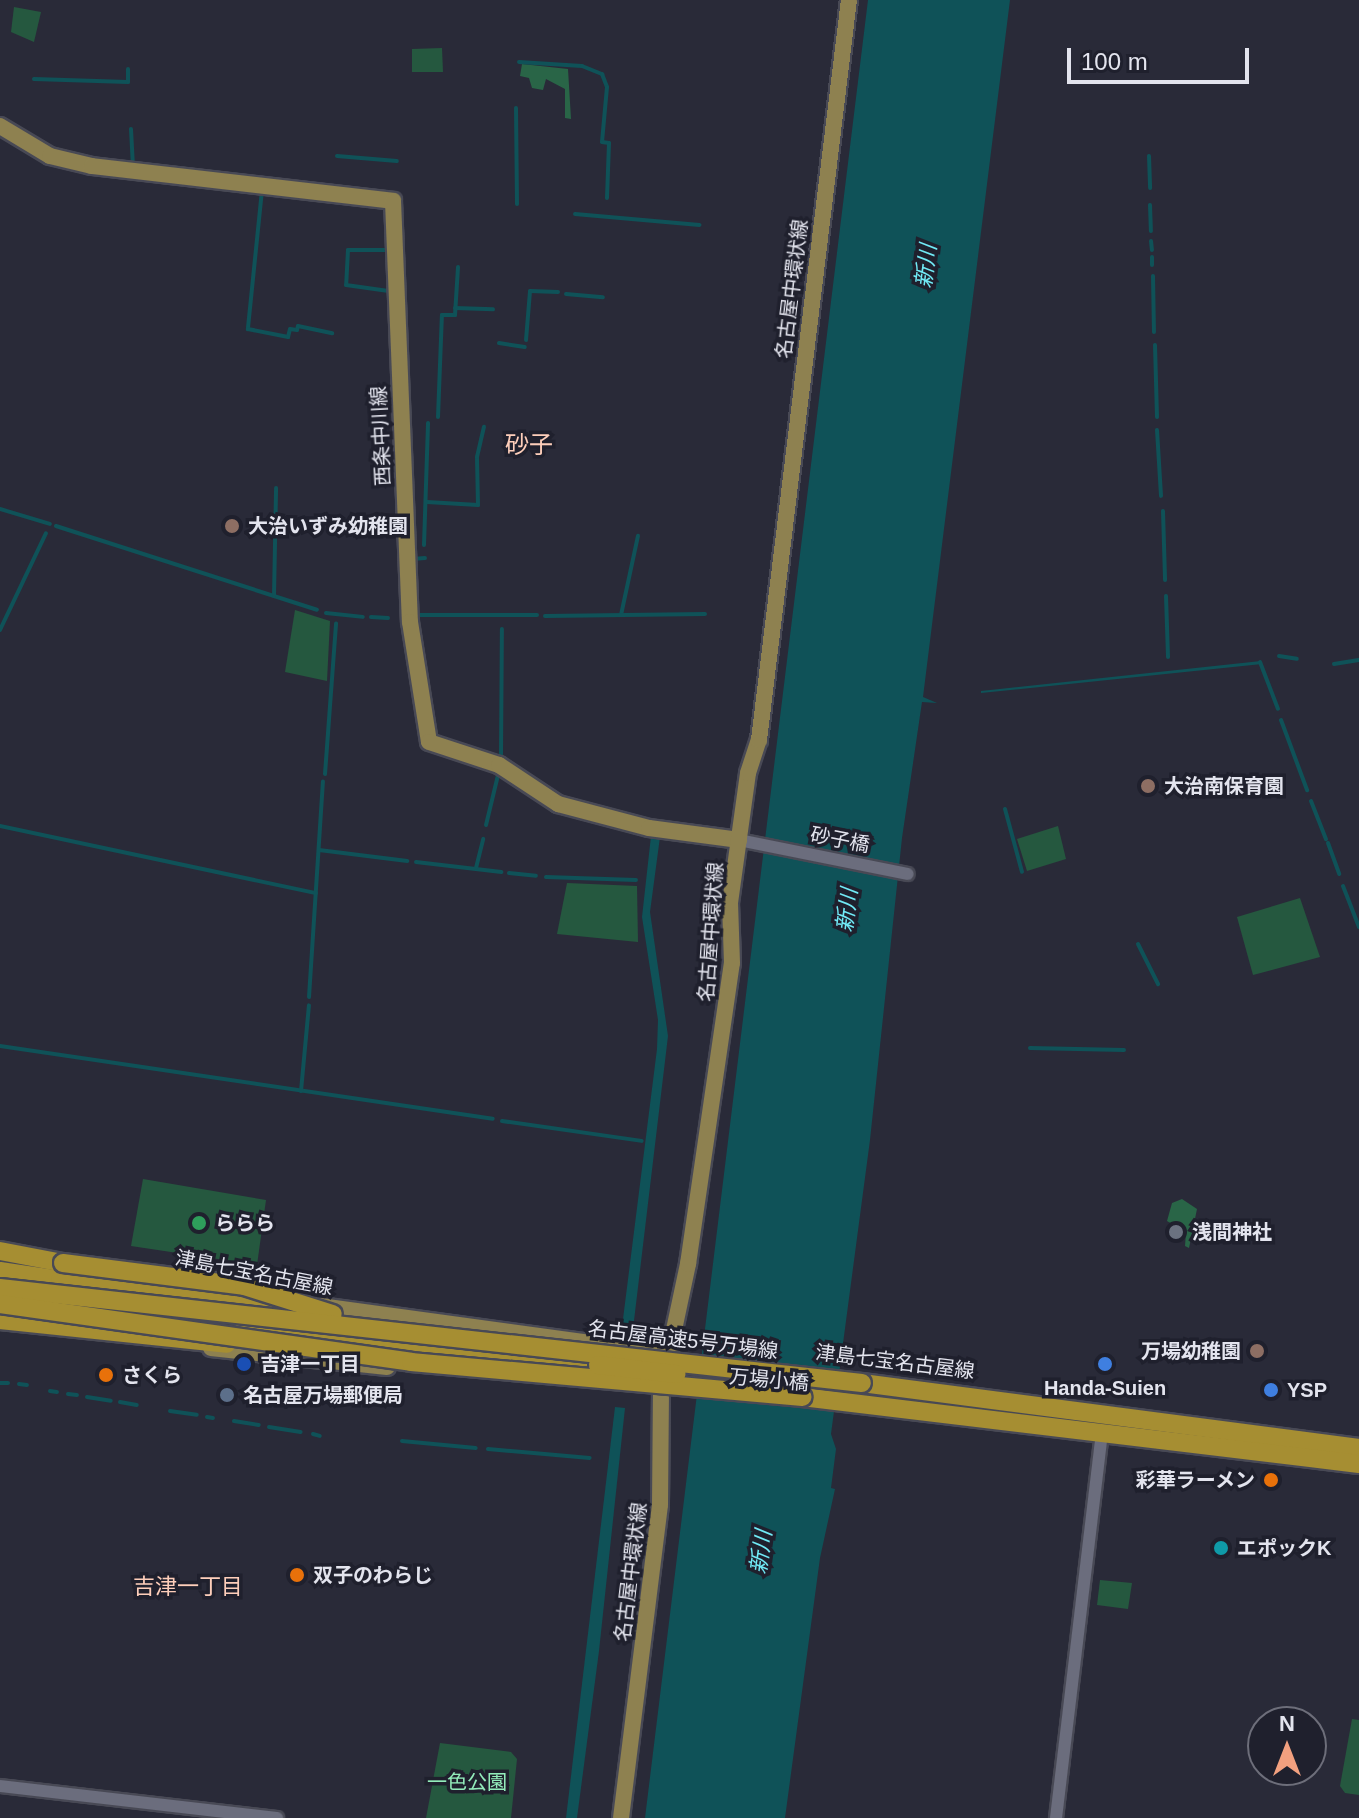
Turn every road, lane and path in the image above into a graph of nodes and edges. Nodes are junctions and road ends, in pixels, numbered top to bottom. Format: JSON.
{"nodes":[{"id":1,"x":849,"y":0,"type":"edge"},
{"id":2,"x":0,"y":126,"type":"edge"},
{"id":3,"x":739,"y":840,"type":"junction"},
{"id":4,"x":908,"y":874,"type":"dead end"},
{"id":5,"x":0,"y":1249,"type":"edge"},
{"id":6,"x":0,"y":1271,"type":"edge"},
{"id":7,"x":0,"y":1288,"type":"edge"},
{"id":8,"x":0,"y":1306,"type":"edge"},
{"id":9,"x":333,"y":1314,"type":"junction"},
{"id":10,"x":0,"y":1322,"type":"edge"},
{"id":11,"x":412,"y":1330,"type":"junction"},
{"id":12,"x":342,"y":1354,"type":"junction"},
{"id":13,"x":675,"y":1355,"type":"junction"},
{"id":14,"x":669,"y":1392,"type":"junction"},
{"id":15,"x":802,"y":1397,"type":"junction"},
{"id":16,"x":1101,"y":1439,"type":"junction"},
{"id":17,"x":1359,"y":1441,"type":"edge"},
{"id":18,"x":1359,"y":1448,"type":"edge"},
{"id":19,"x":1359,"y":1466,"type":"edge"},
{"id":20,"x":0,"y":1786,"type":"edge"},
{"id":21,"x":277,"y":1818,"type":"edge"},
{"id":22,"x":621,"y":1818,"type":"edge"},
{"id":23,"x":1056,"y":1818,"type":"edge"}],
"edges":[{"from":1,"to":3,"type":"main road","name":"名古屋中環状線"},
{"from":2,"to":3,"type":"main road","name":"西条中川線"},
{"from":3,"to":4,"type":"street","name":"砂子橋"},
{"from":3,"to":13,"type":"main road","name":"名古屋中環状線"},
{"from":5,"to":9,"type":"highway","bridge":true},
{"from":5,"to":13,"type":"main road","name":"津島七宝名古屋線"},
{"from":6,"to":9,"type":"highway","bridge":true},
{"from":7,"to":11,"type":"highway","name":"名古屋高速5号万場線","bridge":true},
{"from":8,"to":12,"type":"highway","bridge":true},
{"from":8,"to":15,"type":"highway","bridge":true},
{"from":9,"to":11,"type":"highway","bridge":true},
{"from":10,"to":12,"type":"highway","bridge":true},
{"from":10,"to":14,"type":"main road"},
{"from":11,"to":18,"type":"highway","name":"名古屋高速5号万場線","bridge":true},
{"from":12,"to":15,"type":"highway","bridge":true},
{"from":13,"to":14,"type":"main road","name":"名古屋中環状線"},
{"from":13,"to":17,"type":"main road","name":"津島七宝名古屋線","bridge":true},
{"from":14,"to":16,"type":"main road","name":"万場小橋"},
{"from":14,"to":22,"type":"main road","name":"名古屋中環状線"},
{"from":15,"to":19,"type":"highway"},
{"from":16,"to":19,"type":"main road"},
{"from":16,"to":23,"type":"street"},
{"from":20,"to":21,"type":"street"}]}
